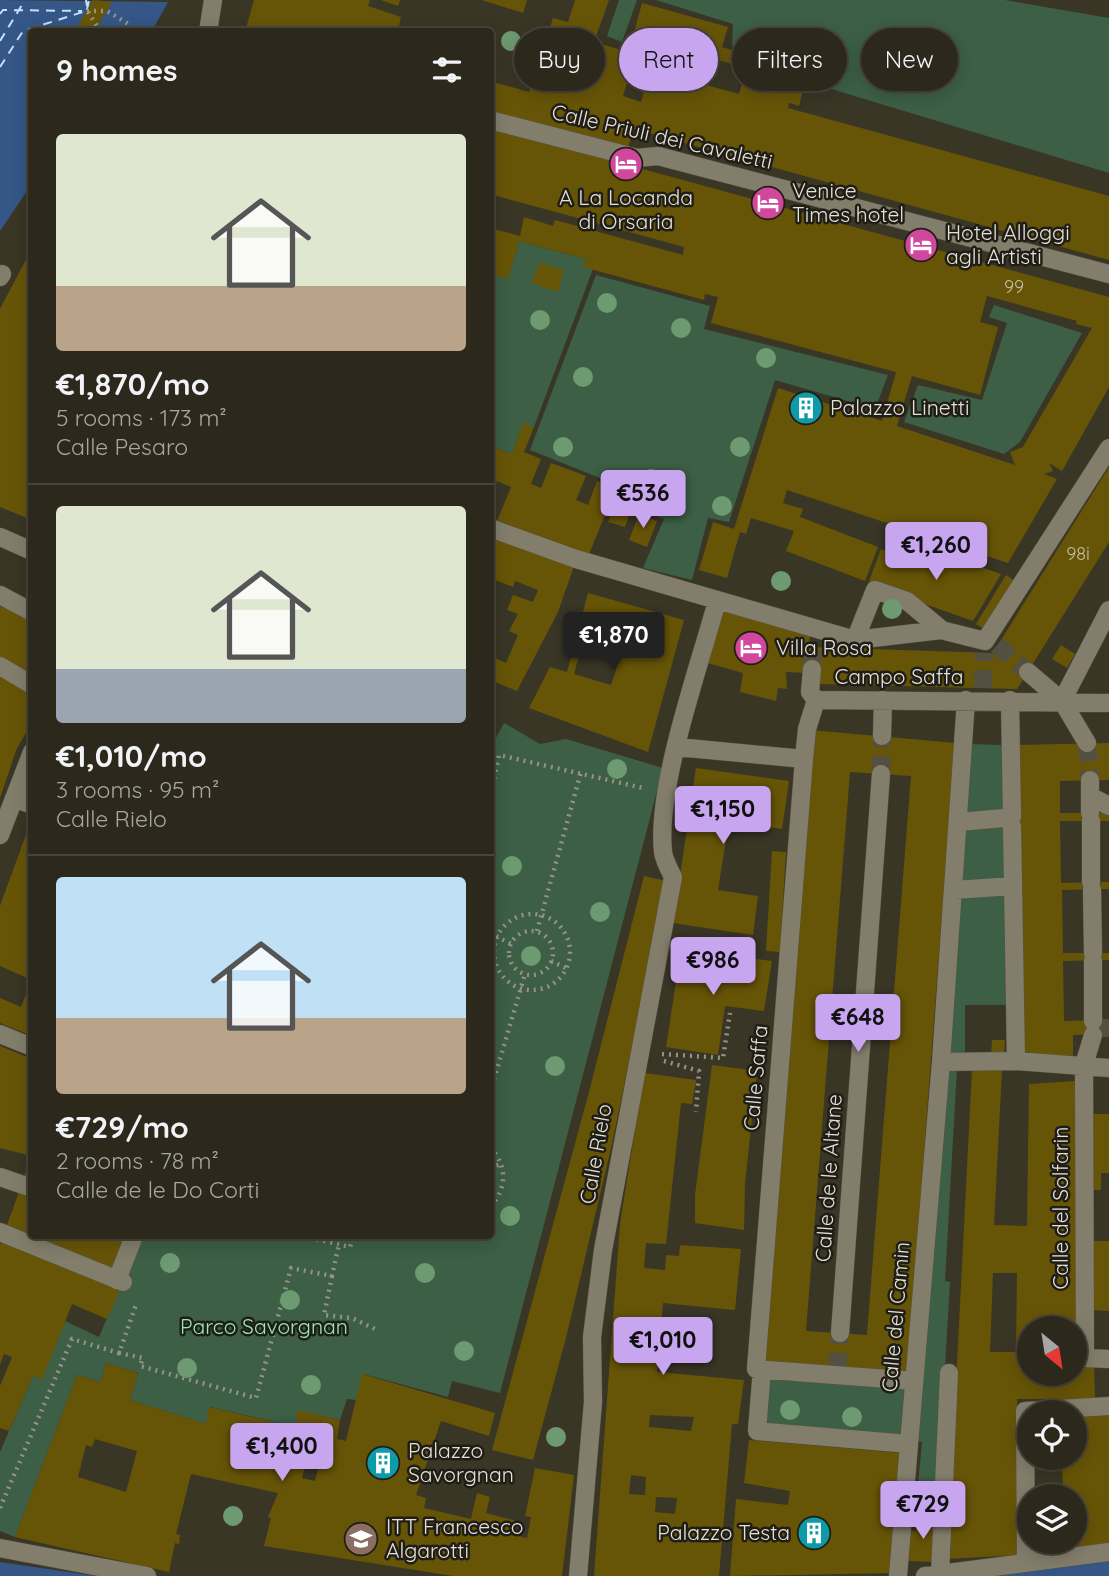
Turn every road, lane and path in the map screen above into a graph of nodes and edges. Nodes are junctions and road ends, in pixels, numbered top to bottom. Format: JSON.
{"nodes":[{"id":1,"x":213,"y":0,"type":"edge"},
{"id":2,"x":100,"y":28,"type":"edge"},
{"id":3,"x":128,"y":28,"type":"edge"},
{"id":4,"x":209,"y":28,"type":"edge"},
{"id":5,"x":494,"y":121,"type":"edge"},
{"id":6,"x":1109,"y":274,"type":"edge"},
{"id":7,"x":1109,"y":448,"type":"edge"},
{"id":8,"x":494,"y":529,"type":"edge"},
{"id":9,"x":0,"y":537,"type":"edge"},
{"id":10,"x":28,"y":549,"type":"edge"},
{"id":11,"x":0,"y":595,"type":"edge"},
{"id":12,"x":717,"y":601,"type":"junction"},
{"id":13,"x":28,"y":610,"type":"edge"},
{"id":14,"x":1109,"y":610,"type":"edge"},
{"id":15,"x":942,"y":630,"type":"junction"},
{"id":16,"x":1105,"y":630,"type":"edge"},
{"id":17,"x":855,"y":640,"type":"junction"},
{"id":18,"x":0,"y":666,"type":"edge"},
{"id":19,"x":812,"y":669,"type":"tunnel mouth"},
{"id":20,"x":1028,"y":672,"type":"tunnel mouth"},
{"id":21,"x":28,"y":683,"type":"edge"},
{"id":22,"x":977,"y":696,"type":"junction"},
{"id":23,"x":816,"y":700,"type":"junction"},
{"id":24,"x":883,"y":700,"type":"junction"},
{"id":25,"x":1010,"y":700,"type":"junction"},
{"id":26,"x":1062,"y":701,"type":"junction"},
{"id":27,"x":1109,"y":704,"type":"edge"},
{"id":28,"x":882,"y":736,"type":"tunnel mouth"},
{"id":29,"x":1087,"y":743,"type":"tunnel mouth"},
{"id":30,"x":677,"y":747,"type":"junction"},
{"id":31,"x":804,"y":758,"type":"junction"},
{"id":32,"x":28,"y":761,"type":"edge"},
{"id":33,"x":581,"y":772,"type":"junction"},
{"id":34,"x":881,"y":774,"type":"tunnel mouth"},
{"id":35,"x":494,"y":779,"type":"edge"},
{"id":36,"x":645,"y":788,"type":"dead end"},
{"id":37,"x":28,"y":805,"type":"edge"},
{"id":38,"x":7,"y":806,"type":"edge"},
{"id":39,"x":1109,"y":806,"type":"edge"},
{"id":40,"x":1009,"y":821,"type":"junction"},
{"id":41,"x":960,"y":822,"type":"junction"},
{"id":42,"x":0,"y":835,"type":"edge"},
{"id":43,"x":1109,"y":874,"type":"edge"},
{"id":44,"x":1091,"y":879,"type":"junction"},
{"id":45,"x":1013,"y":886,"type":"junction"},
{"id":46,"x":954,"y":890,"type":"junction"},
{"id":47,"x":541,"y":915,"type":"junction"},
{"id":48,"x":537,"y":931,"type":"junction"},
{"id":49,"x":1092,"y":934,"type":"junction"},
{"id":50,"x":494,"y":935,"type":"edge"},
{"id":51,"x":497,"y":937,"type":"junction"},
{"id":52,"x":511,"y":944,"type":"junction"},
{"id":53,"x":1109,"y":944,"type":"edge"},
{"id":54,"x":494,"y":950,"type":"edge"},
{"id":55,"x":494,"y":958,"type":"edge"},
{"id":56,"x":551,"y":961,"type":"junction"},
{"id":57,"x":566,"y":968,"type":"junction"},
{"id":58,"x":525,"y":974,"type":"junction"},
{"id":59,"x":522,"y":990,"type":"junction"},
{"id":60,"x":730,"y":1013,"type":"dead end"},
{"id":61,"x":0,"y":1034,"type":"edge"},
{"id":62,"x":28,"y":1046,"type":"edge"},
{"id":63,"x":640,"y":1052,"type":"junction"},
{"id":64,"x":1016,"y":1061,"type":"junction"},
{"id":65,"x":942,"y":1062,"type":"junction"},
{"id":66,"x":1084,"y":1065,"type":"junction"},
{"id":67,"x":1109,"y":1068,"type":"edge"},
{"id":68,"x":494,"y":1080,"type":"edge"},
{"id":69,"x":696,"y":1112,"type":"dead end"},
{"id":70,"x":494,"y":1154,"type":"edge"},
{"id":71,"x":501,"y":1164,"type":"junction"},
{"id":72,"x":494,"y":1167,"type":"edge"},
{"id":73,"x":0,"y":1177,"type":"edge"},
{"id":74,"x":28,"y":1187,"type":"edge"},
{"id":75,"x":494,"y":1201,"type":"edge"},
{"id":76,"x":0,"y":1232,"type":"edge"},
{"id":77,"x":133,"y":1239,"type":"edge"},
{"id":78,"x":316,"y":1239,"type":"edge"},
{"id":79,"x":352,"y":1239,"type":"edge"},
{"id":80,"x":339,"y":1244,"type":"junction"},
{"id":81,"x":332,"y":1276,"type":"junction"},
{"id":82,"x":142,"y":1289,"type":"dead end"},
{"id":83,"x":375,"y":1329,"type":"dead end"},
{"id":84,"x":840,"y":1333,"type":"tunnel mouth"},
{"id":85,"x":119,"y":1353,"type":"junction"},
{"id":86,"x":1109,"y":1359,"type":"edge"},
{"id":87,"x":759,"y":1369,"type":"junction"},
{"id":88,"x":949,"y":1373,"type":"dead end"},
{"id":89,"x":914,"y":1381,"type":"junction"},
{"id":90,"x":1109,"y":1406,"type":"edge"},
{"id":91,"x":909,"y":1444,"type":"junction"},
{"id":92,"x":0,"y":1508,"type":"edge"},
{"id":93,"x":0,"y":1548,"type":"edge"},
{"id":94,"x":1109,"y":1552,"type":"edge"},
{"id":95,"x":1026,"y":1563,"type":"junction"},
{"id":96,"x":932,"y":1575,"type":"edge"},
{"id":97,"x":146,"y":1576,"type":"edge"},
{"id":98,"x":578,"y":1576,"type":"edge"},
{"id":99,"x":898,"y":1576,"type":"edge"}],
"edges":[{"from":1,"to":4,"type":"street"},
{"from":2,"to":3,"type":"path"},
{"from":5,"to":6,"type":"street","name":"Calle Priuli dei Cavaletti"},
{"from":7,"to":15,"type":"street"},
{"from":8,"to":12,"type":"street"},
{"from":9,"to":10,"type":"street"},
{"from":11,"to":13,"type":"street"},
{"from":12,"to":17,"type":"street"},
{"from":12,"to":30,"type":"street","name":"Calle Rielo"},
{"from":14,"to":16,"type":"street"},
{"from":15,"to":17,"type":"street"},
{"from":15,"to":17,"type":"street"},
{"from":16,"to":26,"type":"street"},
{"from":18,"to":21,"type":"street"},
{"from":19,"to":23,"type":"street","name":"Calle Saffa"},
{"from":20,"to":26,"type":"street"},
{"from":22,"to":24,"type":"street","name":"Campo Saffa"},
{"from":22,"to":25,"type":"street","name":"Campo Saffa"},
{"from":22,"to":41,"type":"street","name":"Calle del Camin"},
{"from":23,"to":24,"type":"street","name":"Campo Saffa"},
{"from":23,"to":31,"type":"street","name":"Calle Saffa"},
{"from":24,"to":28,"type":"street"},
{"from":25,"to":26,"type":"street","name":"Campo Saffa"},
{"from":25,"to":40,"type":"street"},
{"from":26,"to":27,"type":"street","name":"Campo Saffa"},
{"from":26,"to":29,"type":"street"},
{"from":30,"to":31,"type":"street"},
{"from":30,"to":63,"type":"street","name":"Calle Rielo"},
{"from":31,"to":87,"type":"street","name":"Calle Saffa"},
{"from":32,"to":38,"type":"street"},
{"from":33,"to":35,"type":"path"},
{"from":33,"to":36,"type":"path"},
{"from":33,"to":47,"type":"path"},
{"from":34,"to":84,"type":"street","name":"Calle de le Altane"},
{"from":37,"to":38,"type":"street"},
{"from":38,"to":42,"type":"street"},
{"from":39,"to":44,"type":"street","name":"Calle del Solfarin"},
{"from":40,"to":41,"type":"street"},
{"from":40,"to":45,"type":"street"},
{"from":41,"to":46,"type":"street","name":"Calle del Camin"},
{"from":43,"to":44,"type":"street"},
{"from":44,"to":49,"type":"street","name":"Calle del Solfarin"},
{"from":45,"to":46,"type":"street"},
{"from":45,"to":64,"type":"street"},
{"from":46,"to":65,"type":"street","name":"Calle del Camin"},
{"from":47,"to":48,"type":"path"},
{"from":47,"to":51,"type":"path"},
{"from":47,"to":57,"type":"path"},
{"from":48,"to":52,"type":"path"},
{"from":48,"to":56,"type":"path"},
{"from":49,"to":53,"type":"street"},
{"from":49,"to":66,"type":"street","name":"Calle del Solfarin"},
{"from":50,"to":51,"type":"path"},
{"from":51,"to":52,"type":"path"},
{"from":51,"to":54,"type":"path"},
{"from":52,"to":58,"type":"path"},
{"from":55,"to":59,"type":"path"},
{"from":56,"to":57,"type":"path"},
{"from":56,"to":58,"type":"path"},
{"from":57,"to":59,"type":"path"},
{"from":58,"to":59,"type":"path"},
{"from":59,"to":68,"type":"path"},
{"from":60,"to":63,"type":"path"},
{"from":61,"to":62,"type":"street"},
{"from":63,"to":69,"type":"path"},
{"from":63,"to":98,"type":"street","name":"Calle Rielo"},
{"from":64,"to":65,"type":"street"},
{"from":64,"to":66,"type":"street"},
{"from":65,"to":89,"type":"street","name":"Calle del Camin"},
{"from":66,"to":67,"type":"street"},
{"from":66,"to":86,"type":"street","name":"Calle del Solfarin"},
{"from":70,"to":71,"type":"path"},
{"from":71,"to":72,"type":"path"},
{"from":71,"to":75,"type":"path"},
{"from":73,"to":74,"type":"street"},
{"from":76,"to":77,"type":"street"},
{"from":78,"to":80,"type":"path"},
{"from":79,"to":80,"type":"path"},
{"from":80,"to":81,"type":"path"},
{"from":81,"to":83,"type":"path"},
{"from":81,"to":85,"type":"path"},
{"from":82,"to":85,"type":"path"},
{"from":85,"to":92,"type":"path"},
{"from":87,"to":89,"type":"street"},
{"from":87,"to":91,"type":"street","name":"Calle Saffa"},
{"from":88,"to":96,"type":"street"},
{"from":89,"to":91,"type":"street","name":"Calle del Camin"},
{"from":90,"to":95,"type":"street"},
{"from":91,"to":99,"type":"street","name":"Calle del Camin"},
{"from":93,"to":97,"type":"street"},
{"from":94,"to":95,"type":"street"},
{"from":95,"to":96,"type":"street"}]}
